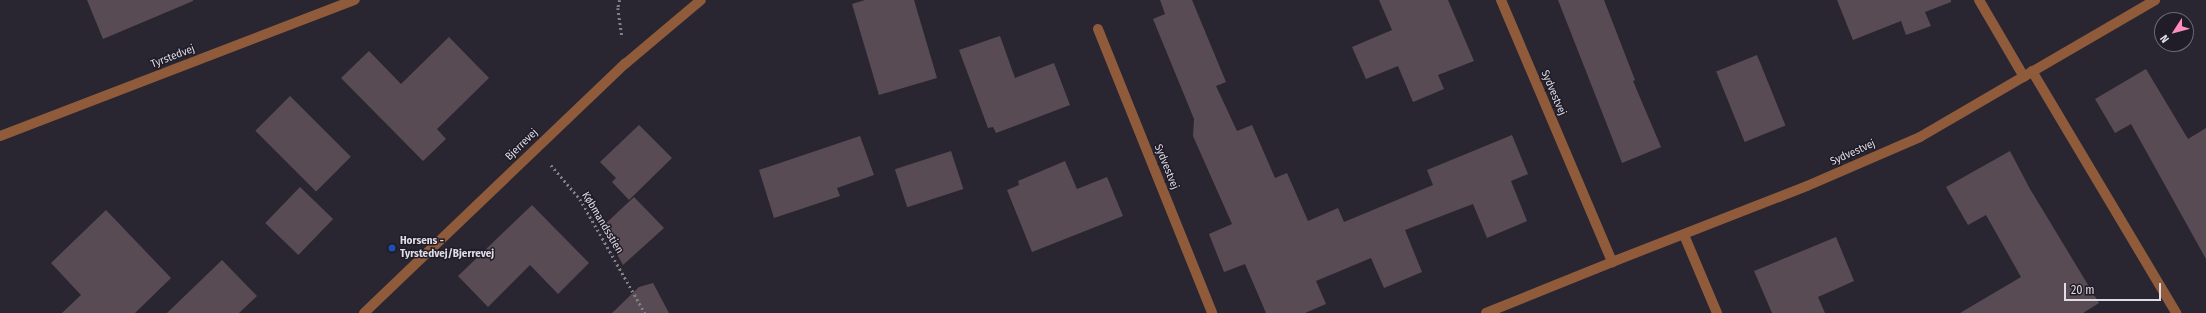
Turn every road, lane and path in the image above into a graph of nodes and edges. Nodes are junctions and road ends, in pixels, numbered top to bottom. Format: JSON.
{"nodes":[{"id":1,"x":355,"y":0,"type":"edge"},
{"id":2,"x":620,"y":0,"type":"edge"},
{"id":3,"x":701,"y":0,"type":"edge"},
{"id":4,"x":1501,"y":0,"type":"edge"},
{"id":5,"x":1979,"y":0,"type":"edge"},
{"id":6,"x":2155,"y":0,"type":"edge"},
{"id":7,"x":1098,"y":30,"type":"dead end"},
{"id":8,"x":625,"y":64,"type":"junction"},
{"id":9,"x":2028,"y":74,"type":"junction"},
{"id":10,"x":0,"y":136,"type":"edge"},
{"id":11,"x":537,"y":147,"type":"junction"},
{"id":12,"x":1684,"y":234,"type":"junction"},
{"id":13,"x":1612,"y":262,"type":"junction"},
{"id":14,"x":364,"y":313,"type":"edge"},
{"id":15,"x":645,"y":313,"type":"edge"},
{"id":16,"x":1212,"y":313,"type":"edge"},
{"id":17,"x":1486,"y":313,"type":"edge"},
{"id":18,"x":1716,"y":313,"type":"edge"},
{"id":19,"x":2176,"y":313,"type":"edge"}],
"edges":[{"from":1,"to":10,"type":"street","name":"Tyrstedvej"},
{"from":2,"to":8,"type":"path"},
{"from":3,"to":8,"type":"street","name":"Bjerrevej"},
{"from":4,"to":13,"type":"street","name":"Sydvestvej"},
{"from":5,"to":9,"type":"street"},
{"from":6,"to":9,"type":"street","name":"Sydvestvej"},
{"from":7,"to":16,"type":"street","name":"Sydvestvej"},
{"from":8,"to":11,"type":"street","name":"Bjerrevej"},
{"from":9,"to":12,"type":"street","name":"Sydvestvej"},
{"from":9,"to":19,"type":"street"},
{"from":11,"to":14,"type":"street","name":"Bjerrevej"},
{"from":11,"to":15,"type":"path","name":"Købmandsstien"},
{"from":12,"to":13,"type":"street","name":"Sydvestvej"},
{"from":12,"to":18,"type":"street"},
{"from":13,"to":17,"type":"street","name":"Sydvestvej"}]}
